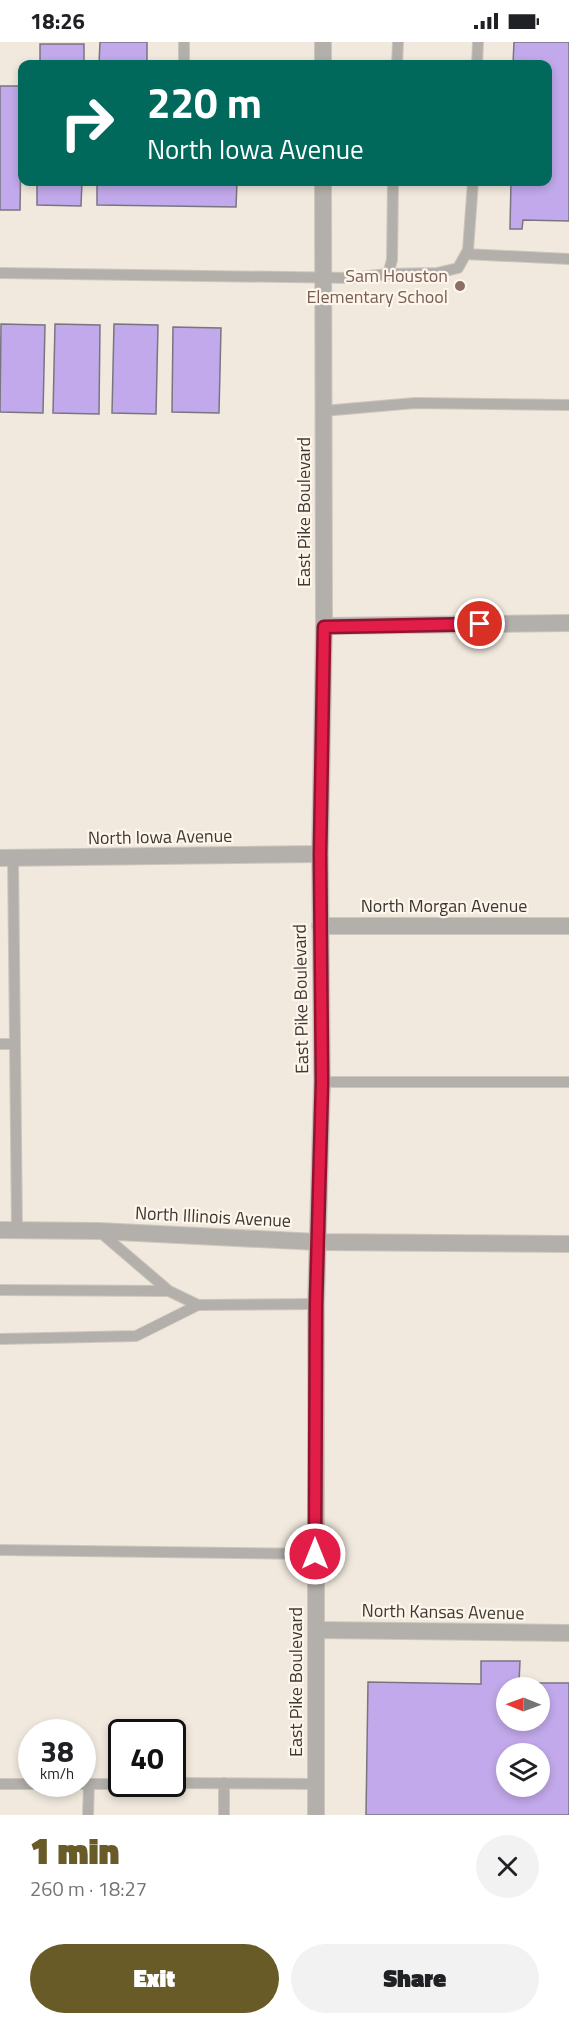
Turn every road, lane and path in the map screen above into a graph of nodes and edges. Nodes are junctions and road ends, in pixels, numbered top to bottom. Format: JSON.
{"nodes":[{"id":1,"x":184,"y":42,"type":"edge"},
{"id":2,"x":323,"y":42,"type":"edge"},
{"id":3,"x":398,"y":42,"type":"edge"},
{"id":4,"x":478,"y":42,"type":"edge"},
{"id":5,"x":184,"y":60,"type":"edge"},
{"id":6,"x":323,"y":60,"type":"edge"},
{"id":7,"x":397,"y":60,"type":"edge"},
{"id":8,"x":477,"y":60,"type":"edge"},
{"id":9,"x":323,"y":186,"type":"edge"},
{"id":10,"x":393,"y":186,"type":"edge"},
{"id":11,"x":473,"y":186,"type":"edge"},
{"id":12,"x":466,"y":254,"type":"junction"},
{"id":13,"x":569,"y":259,"type":"edge"},
{"id":14,"x":0,"y":273,"type":"edge"},
{"id":15,"x":388,"y":274,"type":"junction"},
{"id":16,"x":323,"y":277,"type":"junction"},
{"id":17,"x":569,"y":405,"type":"edge"},
{"id":18,"x":323,"y":411,"type":"junction"},
{"id":19,"x":569,"y":623,"type":"edge"},
{"id":20,"x":324,"y":627,"type":"junction"},
{"id":21,"x":320,"y":854,"type":"junction"},
{"id":22,"x":7,"y":858,"type":"edge"},
{"id":23,"x":320,"y":926,"type":"junction"},
{"id":24,"x":569,"y":926,"type":"edge"},
{"id":25,"x":0,"y":1044,"type":"edge"},
{"id":26,"x":15,"y":1044,"type":"junction"},
{"id":27,"x":322,"y":1082,"type":"junction"},
{"id":28,"x":569,"y":1082,"type":"edge"},
{"id":29,"x":8,"y":1230,"type":"edge"},
{"id":30,"x":99,"y":1231,"type":"junction"},
{"id":31,"x":318,"y":1242,"type":"junction"},
{"id":32,"x":569,"y":1244,"type":"edge"},
{"id":33,"x":0,"y":1290,"type":"edge"},
{"id":34,"x":169,"y":1291,"type":"junction"},
{"id":35,"x":316,"y":1304,"type":"junction"},
{"id":36,"x":198,"y":1305,"type":"junction"},
{"id":37,"x":0,"y":1339,"type":"edge"},
{"id":38,"x":0,"y":1550,"type":"edge"},
{"id":39,"x":315,"y":1554,"type":"junction"},
{"id":40,"x":317,"y":1630,"type":"junction"},
{"id":41,"x":569,"y":1633,"type":"edge"},
{"id":42,"x":186,"y":1783,"type":"edge"},
{"id":43,"x":224,"y":1783,"type":"junction"},
{"id":44,"x":0,"y":1784,"type":"edge"},
{"id":45,"x":18,"y":1784,"type":"edge"},
{"id":46,"x":316,"y":1784,"type":"junction"},
{"id":47,"x":89,"y":1797,"type":"edge"},
{"id":48,"x":88,"y":1815,"type":"edge"},
{"id":49,"x":225,"y":1815,"type":"edge"},
{"id":50,"x":316,"y":1815,"type":"edge"}],
"edges":[{"from":1,"to":5,"type":"lane"},
{"from":2,"to":6,"type":"street"},
{"from":3,"to":7,"type":"lane"},
{"from":4,"to":8,"type":"lane"},
{"from":9,"to":16,"type":"street","name":"East Pike Boulevard"},
{"from":10,"to":15,"type":"lane"},
{"from":11,"to":12,"type":"lane"},
{"from":12,"to":13,"type":"lane"},
{"from":12,"to":15,"type":"lane"},
{"from":14,"to":16,"type":"lane"},
{"from":15,"to":16,"type":"lane"},
{"from":16,"to":18,"type":"street","name":"East Pike Boulevard"},
{"from":17,"to":18,"type":"lane"},
{"from":18,"to":20,"type":"street","name":"East Pike Boulevard"},
{"from":19,"to":20,"type":"street"},
{"from":20,"to":21,"type":"street","name":"East Pike Boulevard"},
{"from":21,"to":22,"type":"street","name":"North Iowa Avenue"},
{"from":21,"to":23,"type":"street","name":"East Pike Boulevard"},
{"from":22,"to":26,"type":"lane"},
{"from":23,"to":24,"type":"street","name":"North Morgan Avenue"},
{"from":23,"to":27,"type":"street","name":"East Pike Boulevard"},
{"from":25,"to":26,"type":"lane"},
{"from":26,"to":29,"type":"lane"},
{"from":27,"to":28,"type":"lane"},
{"from":27,"to":31,"type":"street","name":"East Pike Boulevard"},
{"from":29,"to":30,"type":"street","name":"North Illinois Avenue"},
{"from":30,"to":31,"type":"street","name":"North Illinois Avenue"},
{"from":30,"to":34,"type":"lane"},
{"from":31,"to":32,"type":"street","name":"North Illinois Avenue"},
{"from":31,"to":35,"type":"street","name":"East Pike Boulevard"},
{"from":33,"to":34,"type":"lane"},
{"from":34,"to":36,"type":"lane"},
{"from":35,"to":36,"type":"lane"},
{"from":35,"to":39,"type":"street","name":"East Pike Boulevard"},
{"from":36,"to":37,"type":"lane"},
{"from":38,"to":39,"type":"lane"},
{"from":39,"to":40,"type":"street","name":"East Pike Boulevard"},
{"from":40,"to":41,"type":"street","name":"North Kansas Avenue"},
{"from":40,"to":46,"type":"street","name":"East Pike Boulevard"},
{"from":42,"to":43,"type":"lane"},
{"from":43,"to":46,"type":"lane"},
{"from":43,"to":49,"type":"lane"},
{"from":44,"to":45,"type":"lane"},
{"from":46,"to":50,"type":"street","name":"East Pike Boulevard"},
{"from":47,"to":48,"type":"lane"}]}
